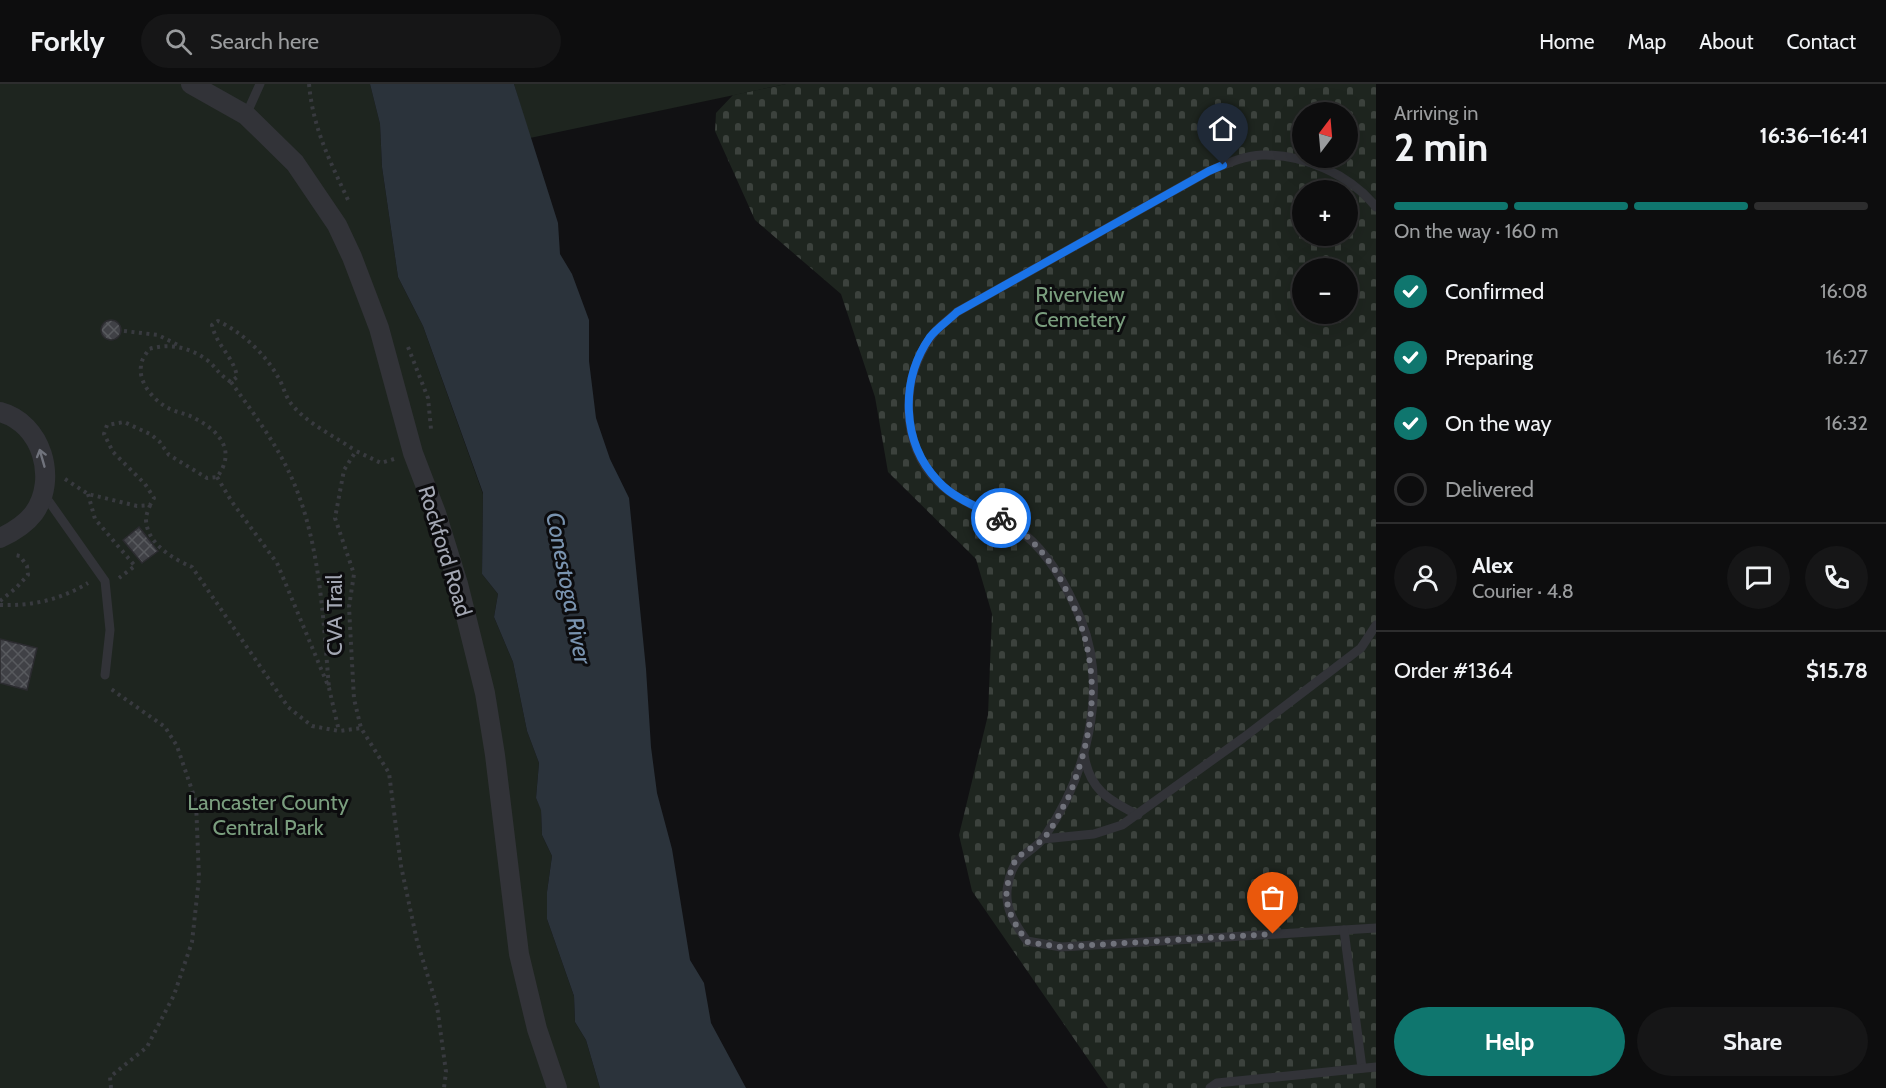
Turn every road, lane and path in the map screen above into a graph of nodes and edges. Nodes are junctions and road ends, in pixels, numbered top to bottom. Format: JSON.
{"nodes":[{"id":1,"x":191,"y":84,"type":"edge"},
{"id":2,"x":260,"y":84,"type":"edge"},
{"id":3,"x":309,"y":84,"type":"edge"},
{"id":4,"x":246,"y":116,"type":"junction"},
{"id":5,"x":350,"y":204,"type":"dead end"},
{"id":6,"x":1376,"y":207,"type":"edge"},
{"id":7,"x":124,"y":331,"type":"dead end"},
{"id":8,"x":407,"y":344,"type":"dead end"},
{"id":9,"x":181,"y":346,"type":"junction"},
{"id":10,"x":231,"y":382,"type":"junction"},
{"id":11,"x":0,"y":412,"type":"edge"},
{"id":12,"x":356,"y":451,"type":"junction"},
{"id":13,"x":413,"y":453,"type":"junction"},
{"id":14,"x":44,"y":460,"type":"junction"},
{"id":15,"x":217,"y":477,"type":"junction"},
{"id":16,"x":44,"y":493,"type":"junction"},
{"id":17,"x":88,"y":494,"type":"junction"},
{"id":18,"x":150,"y":504,"type":"junction"},
{"id":19,"x":0,"y":538,"type":"edge"},
{"id":20,"x":5,"y":558,"type":"dead end"},
{"id":21,"x":100,"y":574,"type":"junction"},
{"id":22,"x":105,"y":588,"type":"junction"},
{"id":23,"x":0,"y":603,"type":"edge"},
{"id":24,"x":1376,"y":625,"type":"edge"},
{"id":25,"x":105,"y":675,"type":"joint"},
{"id":26,"x":329,"y":688,"type":"junction"},
{"id":27,"x":361,"y":728,"type":"junction"},
{"id":28,"x":339,"y":731,"type":"junction"},
{"id":29,"x":1084,"y":751,"type":"junction"},
{"id":30,"x":1138,"y":814,"type":"junction"},
{"id":31,"x":1043,"y":838,"type":"junction"},
{"id":32,"x":1376,"y":928,"type":"edge"},
{"id":33,"x":1344,"y":930,"type":"junction"},
{"id":34,"x":1376,"y":1067,"type":"edge"},
{"id":35,"x":1362,"y":1068,"type":"junction"},
{"id":36,"x":111,"y":1088,"type":"edge"},
{"id":37,"x":444,"y":1088,"type":"edge"},
{"id":38,"x":557,"y":1088,"type":"edge"},
{"id":39,"x":1210,"y":1088,"type":"edge"}],
"edges":[{"from":1,"to":4,"type":"street","name":"Rockford Road"},
{"from":2,"to":4,"type":"lane"},
{"from":3,"to":5,"type":"path"},
{"from":4,"to":13,"type":"street","name":"Rockford Road"},
{"from":6,"to":29,"type":"lane"},
{"from":7,"to":9,"type":"path"},
{"from":8,"to":13,"type":"path"},
{"from":9,"to":10,"type":"path"},
{"from":9,"to":15,"type":"path"},
{"from":10,"to":12,"type":"path"},
{"from":10,"to":26,"type":"path"},
{"from":14,"to":11,"type":"street","one_way":true},
{"from":12,"to":13,"type":"path"},
{"from":12,"to":27,"type":"path","name":"CVA Trail"},
{"from":13,"to":38,"type":"street","name":"Rockford Road"},
{"from":14,"to":16,"type":"street"},
{"from":14,"to":17,"type":"path"},
{"from":15,"to":18,"type":"path"},
{"from":15,"to":26,"type":"path"},
{"from":16,"to":19,"type":"street"},
{"from":16,"to":21,"type":"lane"},
{"from":17,"to":18,"type":"path"},
{"from":17,"to":22,"type":"path"},
{"from":18,"to":28,"type":"path"},
{"from":20,"to":23,"type":"path"},
{"from":21,"to":22,"type":"lane"},
{"from":21,"to":23,"type":"path"},
{"from":22,"to":25,"type":"lane"},
{"from":24,"to":30,"type":"lane"},
{"from":25,"to":36,"type":"path"},
{"from":26,"to":28,"type":"path"},
{"from":27,"to":28,"type":"path"},
{"from":27,"to":37,"type":"path","name":"CVA Trail"},
{"from":29,"to":30,"type":"lane"},
{"from":29,"to":31,"type":"lane"},
{"from":30,"to":31,"type":"lane"},
{"from":31,"to":33,"type":"lane"},
{"from":32,"to":33,"type":"lane"},
{"from":33,"to":35,"type":"lane"},
{"from":34,"to":35,"type":"lane"},
{"from":35,"to":39,"type":"lane"}]}
